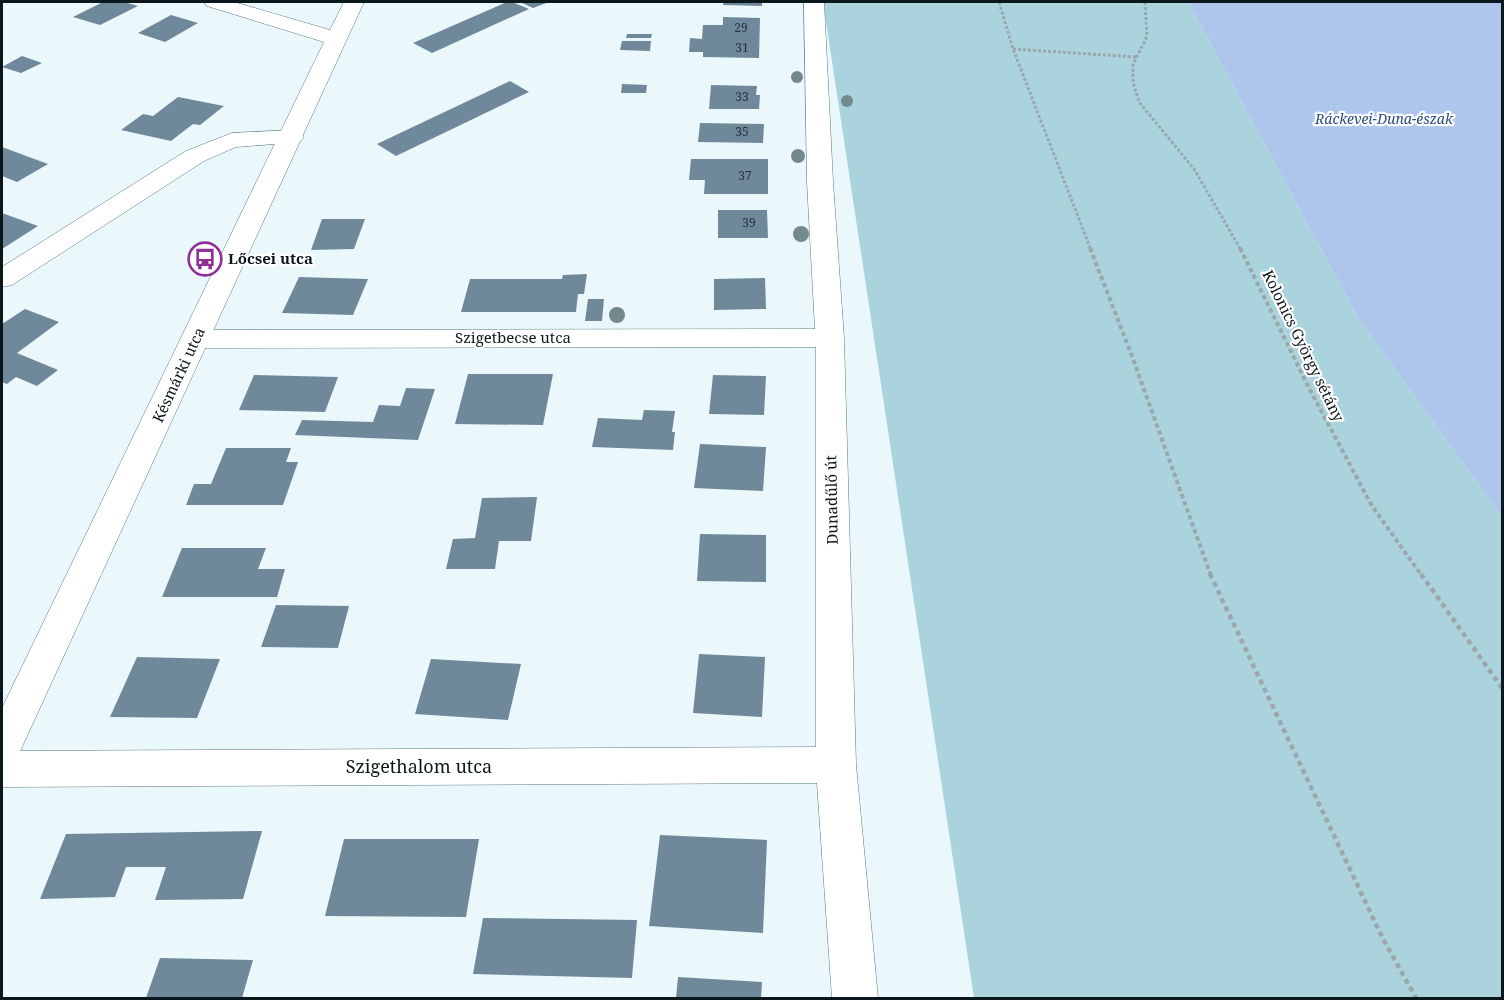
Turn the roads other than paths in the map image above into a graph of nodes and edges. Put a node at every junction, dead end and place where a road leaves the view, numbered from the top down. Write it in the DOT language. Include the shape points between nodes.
graph roads {
  1 [pos="214,2"];
  2 [pos="354,2"];
  3 [pos="814,2"];
  4 [pos="336,39"];
  5 [pos="292,137"];
  6 [pos="2,279"];
  7 [pos="830,338"];
  8 [pos="197,339"];
  9 [pos="2,748"];
  10 [pos="836,765"];
  11 [pos="2,769"];
  12 [pos="855,999"];
  1 -- 4 [label="street"];
  2 -- 4 [label="street, Késmárki utca"];
  3 -- 7 [label="street, Dunadűlő út"];
  4 -- 5 [label="street, Késmárki utca"];
  5 -- 6 [label="street" via="232,140 195,156"];
  5 -- 8 [label="street, Késmárki utca"];
  7 -- 8 [label="street, Szigetbecse utca"];
  7 -- 10 [label="street, Dunadűlő út"];
  8 -- 9 [label="street, Késmárki utca"];
  10 -- 11 [label="street, Szigethalom utca"];
  10 -- 12 [label="street, Dunadűlő út"];
}
